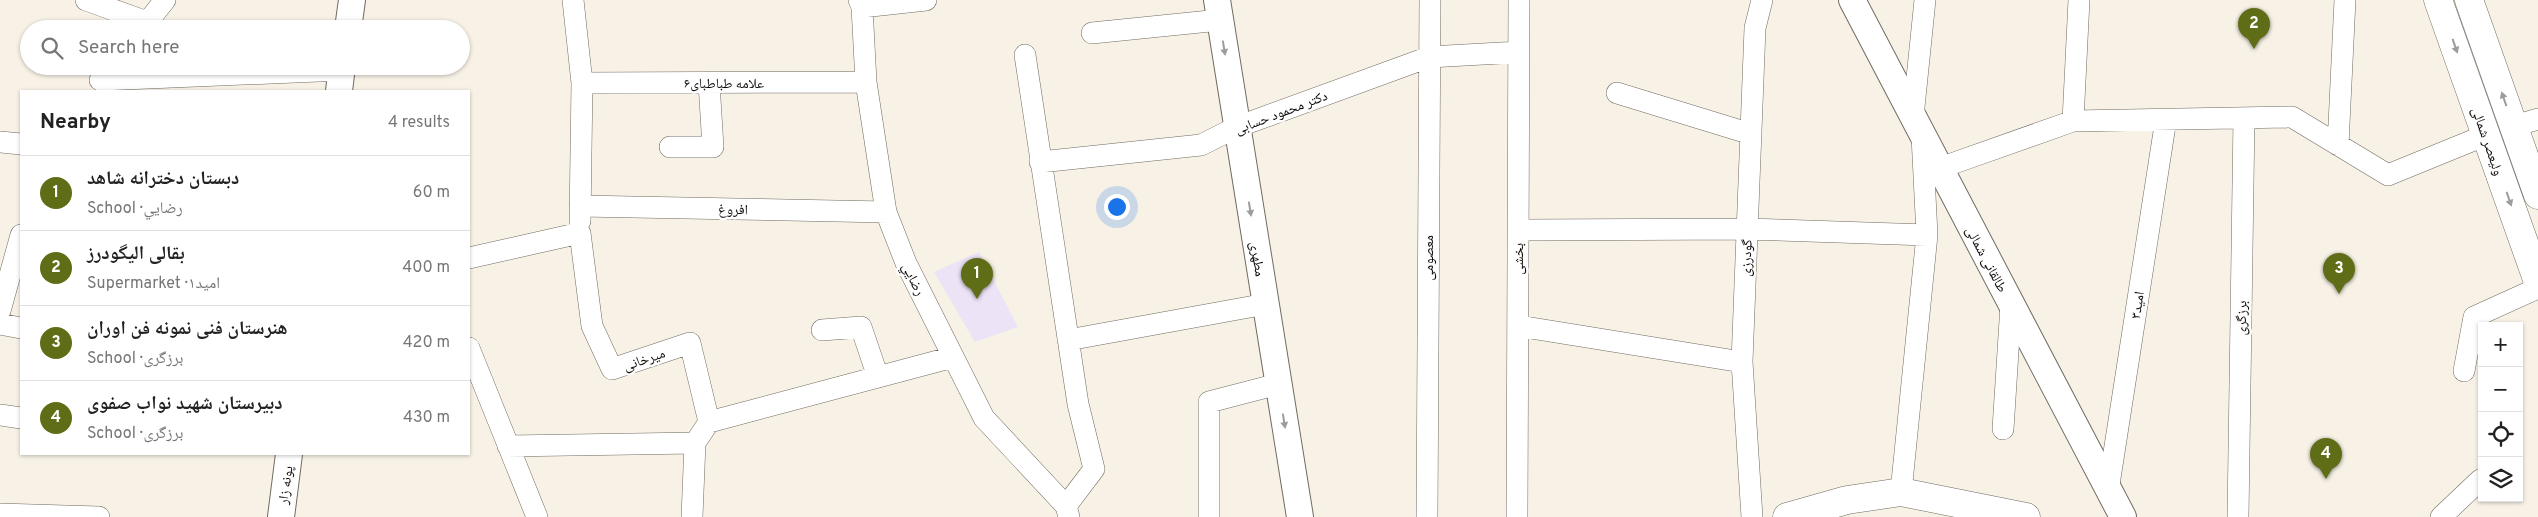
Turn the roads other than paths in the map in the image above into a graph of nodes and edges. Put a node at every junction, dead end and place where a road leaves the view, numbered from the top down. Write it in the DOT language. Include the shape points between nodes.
graph roads {
  1 [pos="86,0"];
  2 [pos="165,0"];
  3 [pos="352,0"];
  4 [pos="573,0"];
  5 [pos="926,0"];
  6 [pos="1430,0"];
  7 [pos="1519,0"];
  8 [pos="1762,0"];
  9 [pos="1852,0"];
  10 [pos="1925,0"];
  11 [pos="2079,0"];
  12 [pos="2344,0"];
  13 [pos="2438,0"];
  14 [pos="2469,0"];
  15 [pos="861,3"];
  16 [pos="1218,10"];
  17 [pos="131,20"];
  18 [pos="149,20"];
  19 [pos="349,20"];
  20 [pos="1092,33"];
  21 [pos="1519,52"];
  22 [pos="1025,54"];
  23 [pos="1430,57"];
  24 [pos="341,76"];
  25 [pos="100,79"];
  26 [pos="866,82"];
  27 [pos="231,83"];
  28 [pos="582,83"];
  29 [pos="709,83"];
  30 [pos="1617,93"];
  31 [pos="2244,118"];
  32 [pos="2166,120"];
  33 [pos="2073,121"];
  34 [pos="2526,122"];
  35 [pos="1917,125"];
  36 [pos="1237,127"];
  37 [pos="1751,134"];
  38 [pos="2486,135"];
  39 [pos="0,142"];
  40 [pos="20,144"];
  41 [pos="2338,145"];
  42 [pos="670,147"];
  43 [pos="1040,162"];
  44 [pos="1940,168"];
  45 [pos="2538,195"];
  46 [pos="580,206"];
  47 [pos="886,212"];
  48 [pos="1747,229"];
  49 [pos="1518,230"];
  50 [pos="580,233"];
  51 [pos="1927,235"];
  52 [pos="20,241"];
  53 [pos="470,258"];
  54 [pos="2538,282"];
  55 [pos="2538,288"];
  56 [pos="1266,304"];
  57 [pos="2011,305"];
  58 [pos="0,311"];
  59 [pos="0,324"];
  60 [pos="1518,326"];
  61 [pos="20,328"];
  62 [pos="822,330"];
  63 [pos="1068,340"];
  64 [pos="470,351"];
  65 [pos="953,358"];
  66 [pos="1742,362"];
  67 [pos="2464,372"];
  68 [pos="878,377"];
  69 [pos="1278,384"];
  70 [pos="0,415"];
  71 [pos="20,418"];
  72 [pos="708,422"];
  73 [pos="2003,429"];
  74 [pos="695,443"];
  75 [pos="508,446"];
  76 [pos="290,455"];
  77 [pos="2478,482"];
  78 [pos="2108,491"];
  79 [pos="1901,492"];
  80 [pos="1848,508"];
  81 [pos="1068,512"];
  82 [pos="0,514"];
  83 [pos="2015,516"];
  84 [pos="99,517"];
  85 [pos="281,517"];
  86 [pos="536,517"];
  87 [pos="692,517"];
  88 [pos="1209,517"];
  89 [pos="1300,517"];
  90 [pos="1427,517"];
  91 [pos="1517,517"];
  92 [pos="1752,517"];
  93 [pos="1787,517"];
  94 [pos="2123,517"];
  95 [pos="2238,517"];
  96 [pos="2441,517"];
  1 -- 17 [label="street"];
  2 -- 18 [label="street"];
  3 -- 19 [label="street"];
  4 -- 28 [label="street"];
  5 -- 15 [label="street"];
  6 -- 23 [label="street, معصومی"];
  7 -- 21 [label="street, بخشی"];
  8 -- 37 [label="street, گودرزی" via="1755,28"];
  9 -- 35 [label="street, طالقانی شمالی"];
  10 -- 35 [label="street"];
  11 -- 33 [label="street"];
  12 -- 41 [label="street"];
  13 -- 38 [label="main road, ولیعصر شمالی, one-way"];
  34 -- 14 [label="main road, ولیعصر شمالی, one-way"];
  15 -- 26 [label="street, رضایي"];
  16 -- 20 [label="street"];
  16 -- 36 [label="street, مطهری, one-way"];
  21 -- 23 [label="street, دکتر محمود حسابی"];
  21 -- 49 [label="street, بخشی"];
  22 -- 43 [label="street"];
  23 -- 36 [label="street, دکتر محمود حسابی"];
  23 -- 90 [label="street, معصومی"];
  24 -- 27 [label="street"];
  25 -- 27 [label="street"];
  26 -- 29 [label="street, علامه طباطبای۶"];
  26 -- 47 [label="street, رضایي"];
  28 -- 29 [label="street, علامه طباطبای۶"];
  28 -- 46 [label="street"];
  29 -- 42 [label="street" via="713,147"];
  30 -- 37 [label="street"];
  31 -- 32 [label="street"];
  31 -- 41 [label="street" via="2292,117"];
  31 -- 95 [label="street, برزگری"];
  32 -- 33 [label="street"];
  32 -- 78 [label="street, امید۳"];
  33 -- 44 [label="street"];
  34 -- 45 [label="main road, ولیعصر شمالی"];
  35 -- 44 [label="street, طالقانی شمالی"];
  35 -- 51 [label="street"];
  36 -- 43 [label="street, دکتر محمود حسابی" via="1200,145"];
  36 -- 56 [label="street, مطهری, one-way"];
  37 -- 48 [label="street, گودرزی"];
  38 -- 41 [label="street" via="2388,175"];
  38 -- 54 [label="main road, ولیعصر شمالی, one-way"];
  39 -- 40 [label="street"];
  43 -- 63 [label="street"];
  44 -- 57 [label="street, طالقانی شمالی"];
  46 -- 47 [label="street, افروغ"];
  46 -- 50 [label="street"];
  47 -- 65 [label="street, رضایي" via="906,263"];
  48 -- 49 [label="street"];
  48 -- 51 [label="street"];
  48 -- 66 [label="street, گودرزی"];
  49 -- 60 [label="street, بخشی"];
  50 -- 53 [label="street"];
  50 -- 72 [label="street, میرخانی" via="592,326 612,369 690,343"];
  51 -- 79 [label="street"];
  52 -- 58 [label="street"];
  55 -- 67 [label="street" via="2474,317"];
  56 -- 63 [label="street"];
  56 -- 69 [label="street, مطهری"];
  57 -- 73 [label="street"];
  57 -- 78 [label="street, طالقانی شمالی"];
  59 -- 61 [label="street"];
  60 -- 66 [label="street"];
  60 -- 91 [label="street, بخشی"];
  62 -- 68 [label="street" via="861,328"];
  63 -- 81 [label="street" via="1078,404 1094,469"];
  64 -- 75 [label="street"];
  65 -- 68 [label="street"];
  65 -- 81 [label="street, رضایي" via="984,418"];
  66 -- 92 [label="street, گودرزی"];
  68 -- 72 [label="street"];
  69 -- 88 [label="street" via="1209,402"];
  69 -- 89 [label="street, مطهری, one-way"];
  70 -- 71 [label="street"];
  72 -- 74 [label="street"];
  74 -- 75 [label="street"];
  74 -- 87 [label="street"];
  75 -- 86 [label="street"];
  76 -- 85 [label="street, پونه زار"];
  77 -- 96 [label="street"];
  78 -- 94 [label="street, طالقانی شمالی"];
  79 -- 80 [label="main road"];
  79 -- 83 [label="main road"];
  80 -- 93 [label="main road"];
  82 -- 84 [label="street"];
}
